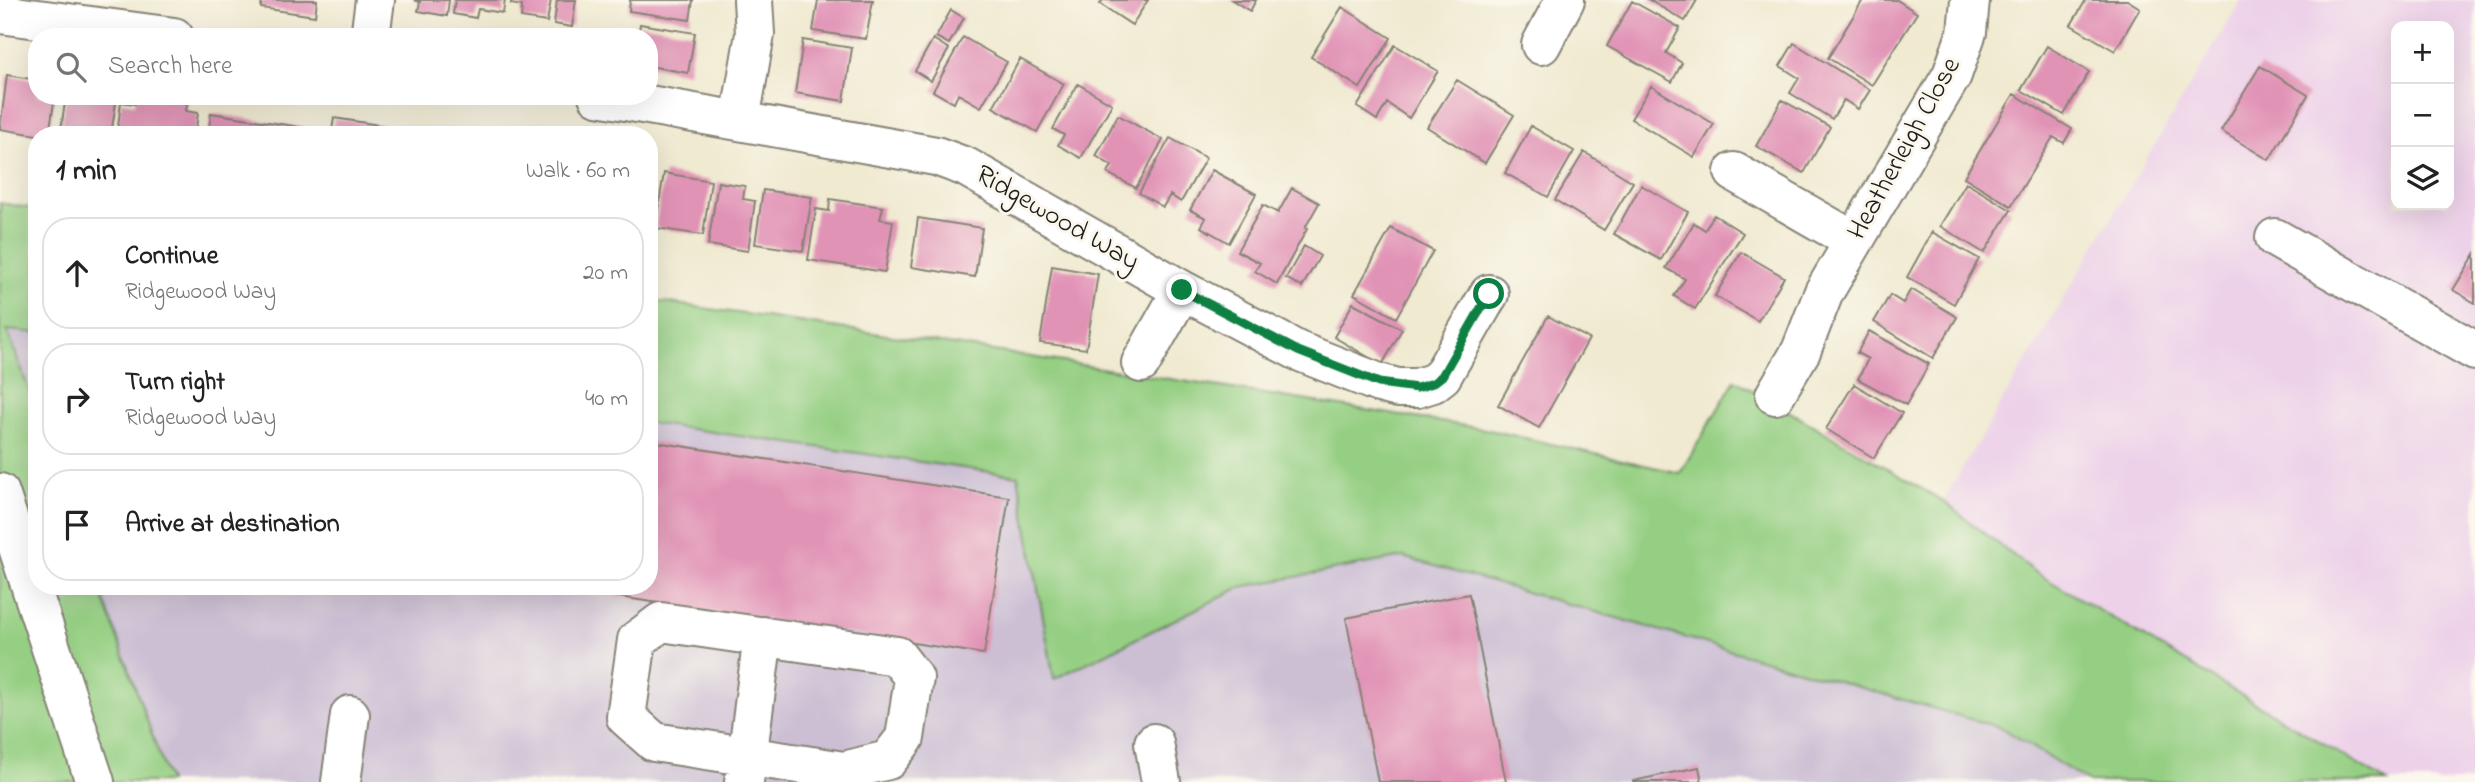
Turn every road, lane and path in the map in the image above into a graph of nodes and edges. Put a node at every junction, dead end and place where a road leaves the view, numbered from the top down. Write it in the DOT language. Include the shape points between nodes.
graph roads {
  1 [pos="375,0"];
  2 [pos="753,0"];
  3 [pos="1565,0"];
  4 [pos="1970,0"];
  5 [pos="0,14"];
  6 [pos="106,28"];
  7 [pos="371,28"];
  8 [pos="1541,46"];
  9 [pos="651,105"];
  10 [pos="740,120"];
  11 [pos="1734,172"];
  12 [pos="2275,238"];
  13 [pos="1854,241"];
  14 [pos="1182,290"];
  15 [pos="1489,294"];
  16 [pos="2475,351"];
  17 [pos="1141,363"];
  18 [pos="1775,395"];
  19 [pos="0,493"];
  20 [pos="28,579"];
  21 [pos="33,595"];
  22 [pos="764,636"];
  23 [pos="350,715"];
  24 [pos="1154,743"];
  25 [pos="746,768"];
  26 [pos="94,782"];
  27 [pos="341,782"];
  28 [pos="1161,782"];
  1 -- 7 [label="street"];
  2 -- 10 [label="street" via="755,34"];
  3 -- 8 [label="street"];
  4 -- 13 [label="street, Heatherleigh Close" via="1967,32 1952,75"];
  5 -- 6 [label="street"];
  9 -- 10 [label="street, Ridgewood Way"];
  10 -- 14 [label="street, Ridgewood Way" via="936,156 966,167"];
  11 -- 13 [label="street"];
  12 -- 16 [label="street"];
  13 -- 18 [label="street, Heatherleigh Close"];
  14 -- 15 [label="street, Ridgewood Way" via="1298,351 1379,383 1417,388 1442,376"];
  14 -- 17 [label="street"];
  19 -- 20 [label="street"];
  21 -- 26 [label="street"];
  22 -- 25 [label="street"];
  22 -- 25 [label="street" via="661,622 637,640 626,717 654,742"];
  22 -- 25 [label="street" via="898,656 914,678 905,738 888,760 844,771"];
  23 -- 27 [label="street"];
  24 -- 28 [label="street"];
}
